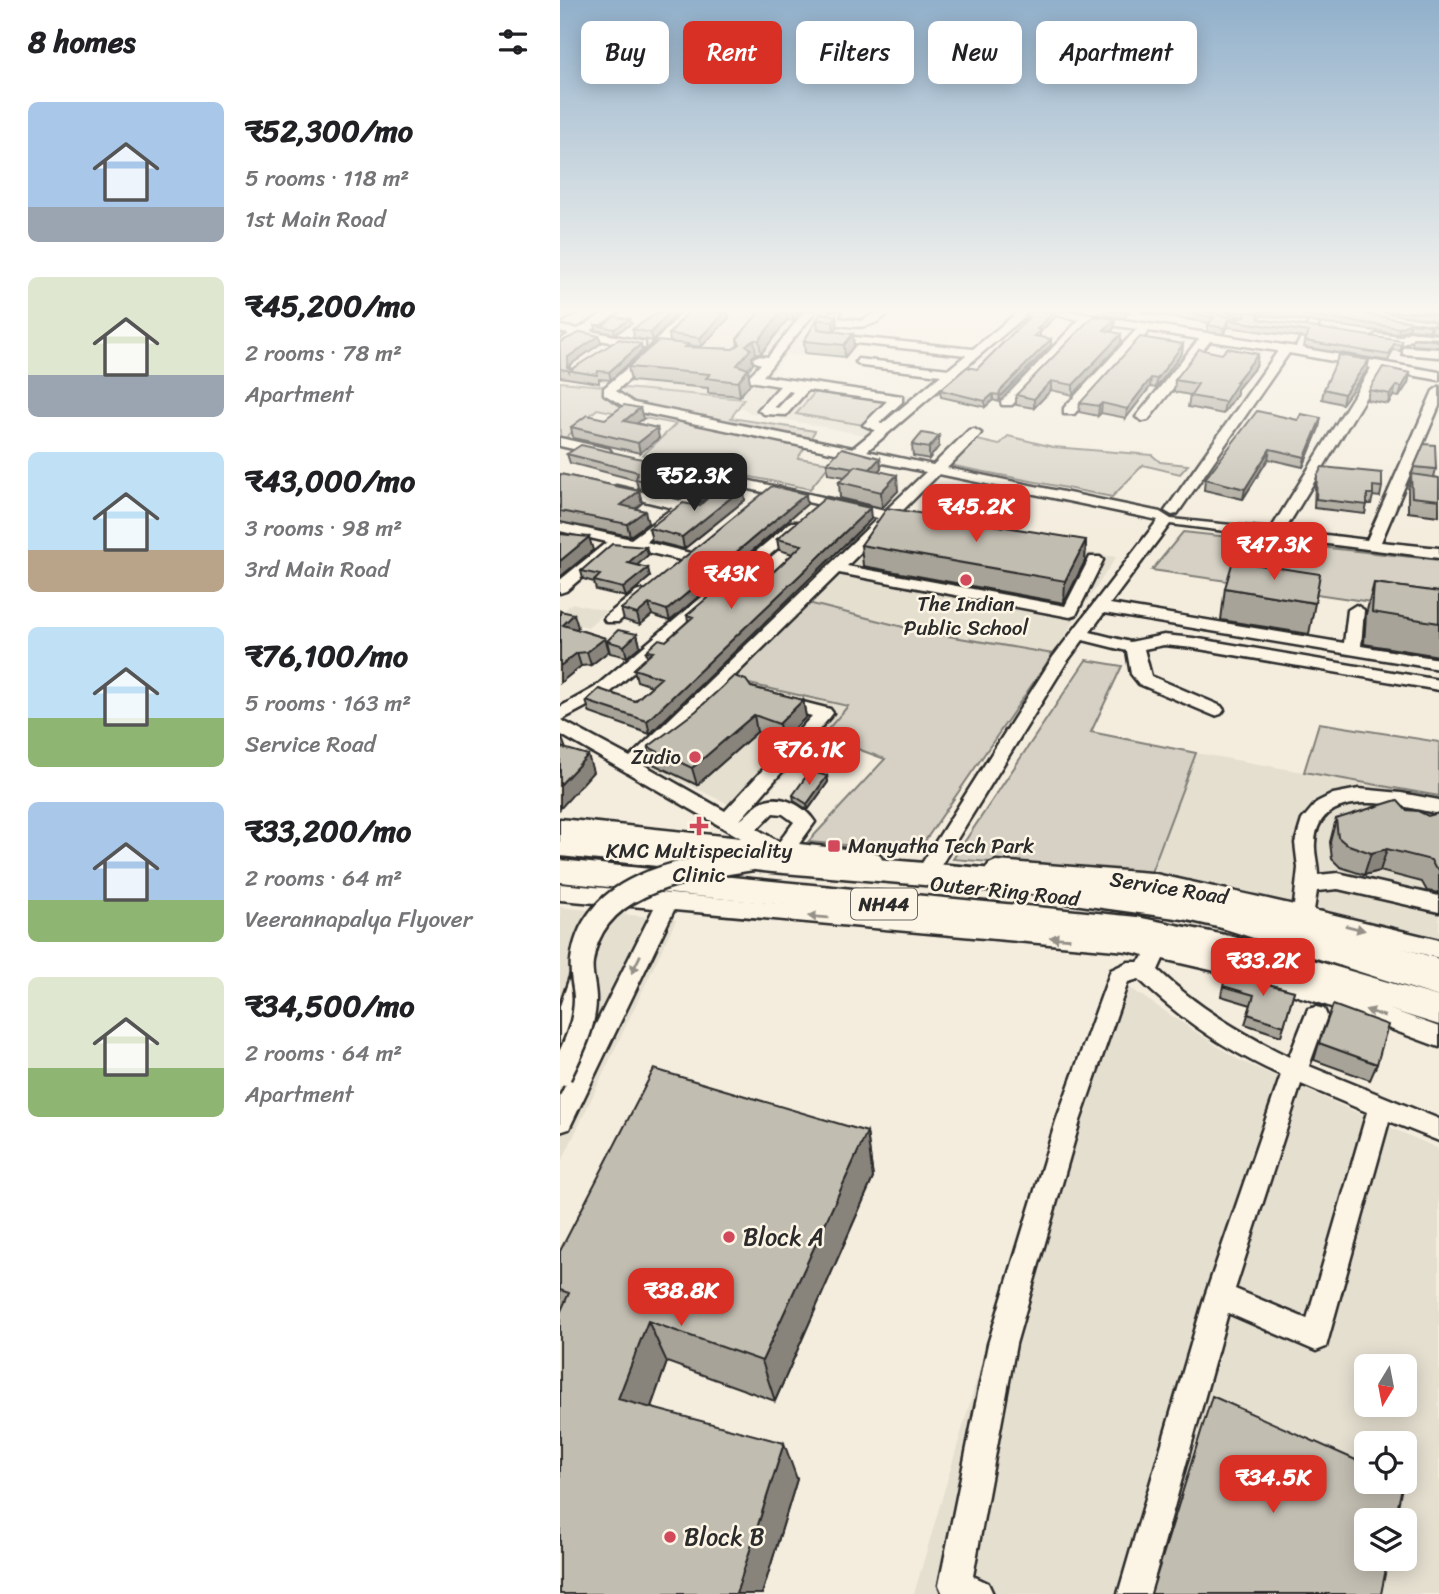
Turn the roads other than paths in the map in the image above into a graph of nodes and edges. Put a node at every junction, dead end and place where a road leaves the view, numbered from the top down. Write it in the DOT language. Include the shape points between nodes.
graph roads {
  1 [pos="614,386"];
  2 [pos="800,386"];
  3 [pos="936,386"];
  4 [pos="1022,386"];
  5 [pos="1092,386"];
  6 [pos="1167,386"];
  7 [pos="1267,386"];
  8 [pos="1366,386"];
  9 [pos="1439,391"];
  10 [pos="1007,402"];
  11 [pos="1069,411"];
  12 [pos="1143,417"];
  13 [pos="885,429"];
  14 [pos="974,433"];
  15 [pos="560,442"];
  16 [pos="856,453"];
  17 [pos="613,454"];
  18 [pos="653,464"];
  19 [pos="934,470"];
  20 [pos="720,479"];
  21 [pos="597,485"];
  22 [pos="823,502"];
  23 [pos="683,506"];
  24 [pos="888,516"];
  25 [pos="1171,518"];
  26 [pos="560,527"];
  27 [pos="1277,531"];
  28 [pos="560,540"];
  29 [pos="1373,542"];
  30 [pos="634,544"];
  31 [pos="610,546"];
  32 [pos="1439,547"];
  33 [pos="1439,553"];
  34 [pos="1095,560"];
  35 [pos="835,568"];
  36 [pos="669,572"];
  37 [pos="560,588"];
  38 [pos="650,588"];
  39 [pos="1099,607"];
  40 [pos="1356,610"];
  41 [pos="612,619"];
  42 [pos="1079,634"];
  43 [pos="1135,647"];
  44 [pos="1352,649"];
  45 [pos="1439,664"];
  46 [pos="1439,685"];
  47 [pos="761,697"];
  48 [pos="1215,710"];
  49 [pos="560,715"];
  50 [pos="560,726"];
  51 [pos="632,766"];
  52 [pos="1439,807"];
  53 [pos="735,825"];
  54 [pos="560,826"];
  55 [pos="560,838"];
  56 [pos="560,849"];
  57 [pos="772,853"];
  58 [pos="931,865"];
  59 [pos="560,871"];
  60 [pos="1307,884"];
  61 [pos="560,892"];
  62 [pos="597,897"];
  63 [pos="667,903"];
  64 [pos="1439,904"];
  65 [pos="1303,915"];
  66 [pos="1169,943"];
  67 [pos="1439,949"];
  68 [pos="1144,970"];
  69 [pos="1439,972"];
  70 [pos="1439,988"];
  71 [pos="1439,1011"];
  72 [pos="1316,1016"];
  73 [pos="1439,1037"];
  74 [pos="560,1044"];
  75 [pos="1294,1070"];
  76 [pos="560,1075"];
  77 [pos="1381,1106"];
  78 [pos="560,1121"];
  79 [pos="1439,1130"];
  80 [pos="1219,1296"];
  81 [pos="977,1594"];
  82 [pos="1134,1594"];
  1 -- 16 [label="street" via="608,391 620,402"];
  2 -- 13 [label="street" via="897,399 870,425"];
  3 -- 13 [label="street"];
  4 -- 10 [label="street"];
  5 -- 11 [label="street"];
  6 -- 12 [label="street"];
  7 -- 25 [label="street"];
  8 -- 27 [label="street"];
  9 -- 29 [label="street" via="1407,482"];
  13 -- 16 [label="street"];
  14 -- 19 [label="street"];
  15 -- 17 [label="street"];
  16 -- 19 [label="street"];
  18 -- 20 [label="street"];
  19 -- 24 [label="street"];
  19 -- 25 [label="street"];
  20 -- 22 [label="street" via="765,494"];
  20 -- 23 [label="street"];
  21 -- 23 [label="street"];
  22 -- 24 [label="street"];
  22 -- 49 [label="street" via="600,692"];
  23 -- 30 [label="street"];
  24 -- 35 [label="street"];
  25 -- 27 [label="street"];
  25 -- 39 [label="street"];
  26 -- 30 [label="street"];
  27 -- 29 [label="street"];
  28 -- 31 [label="street"];
  29 -- 32 [label="street"];
  29 -- 33 [label="street"];
  30 -- 31 [label="street"];
  30 -- 36 [label="street" via="694,553"];
  31 -- 37 [label="street"];
  34 -- 35 [label="street" via="1070,612"];
  35 -- 51 [label="street"];
  38 -- 41 [label="street"];
  39 -- 42 [label="street"];
  39 -- 44 [label="street"];
  40 -- 44 [label="street"];
  42 -- 43 [label="street"];
  42 -- 58 [label="street"];
  43 -- 46 [label="street" via="1164,640 1193,643"];
  43 -- 48 [label="street" via="1145,680"];
  44 -- 45 [label="street"];
  47 -- 53 [label="street" via="824,713"];
  50 -- 51 [label="street"];
  51 -- 53 [label="street"];
  52 -- 60 [label="street" via="1372,795 1321,807 1310,817 1304,843"];
  53 -- 57 [label="street"];
  53 -- 57 [label="street" via="768,807 800,814 805,822"];
  54 -- 57 [label="street, Service Road"];
  55 -- 57 [label="highway, NH44, bridge"];
  56 -- 70 [label="street, Outer Ring Road / NH44" via="1183,911"];
  57 -- 58 [label="street, Service Road"];
  57 -- 69 [label="highway, NH44" via="1136,892 1245,913"];
  57 -- 76 [label="street, bridge" via="660,877 636,888 603,914 583,950 583,1017"];
  58 -- 65 [label="street, Service Road" via="1151,881"];
  59 -- 66 [label="highway, Outer Ring Road / NH44" via="1137,929"];
  60 -- 64 [label="street" via="1338,881"];
  60 -- 65 [label="street"];
  61 -- 62 [label="street"];
  62 -- 63 [label="street"];
  62 -- 74 [label="street" via="578,987"];
  66 -- 63 [label="street, one-way"];
  63 -- 78 [label="street, one-way"];
  65 -- 67 [label="street, Service Road, one-way"];
  66 -- 68 [label="street"];
  66 -- 71 [label="highway, Outer Ring Road / NH44" via="1207,943"];
  73 -- 66 [label="street, one-way"];
  68 -- 75 [label="street" via="1190,1013"];
  68 -- 81 [label="street" via="1119,976 1068,1121 1002,1345 955,1585"];
  72 -- 75 [label="street"];
  75 -- 77 [label="street"];
  75 -- 80 [label="street"];
  77 -- 79 [label="street"];
  77 -- 80 [label="street" via="1316,1337"];
  80 -- 82 [label="street"];
}
